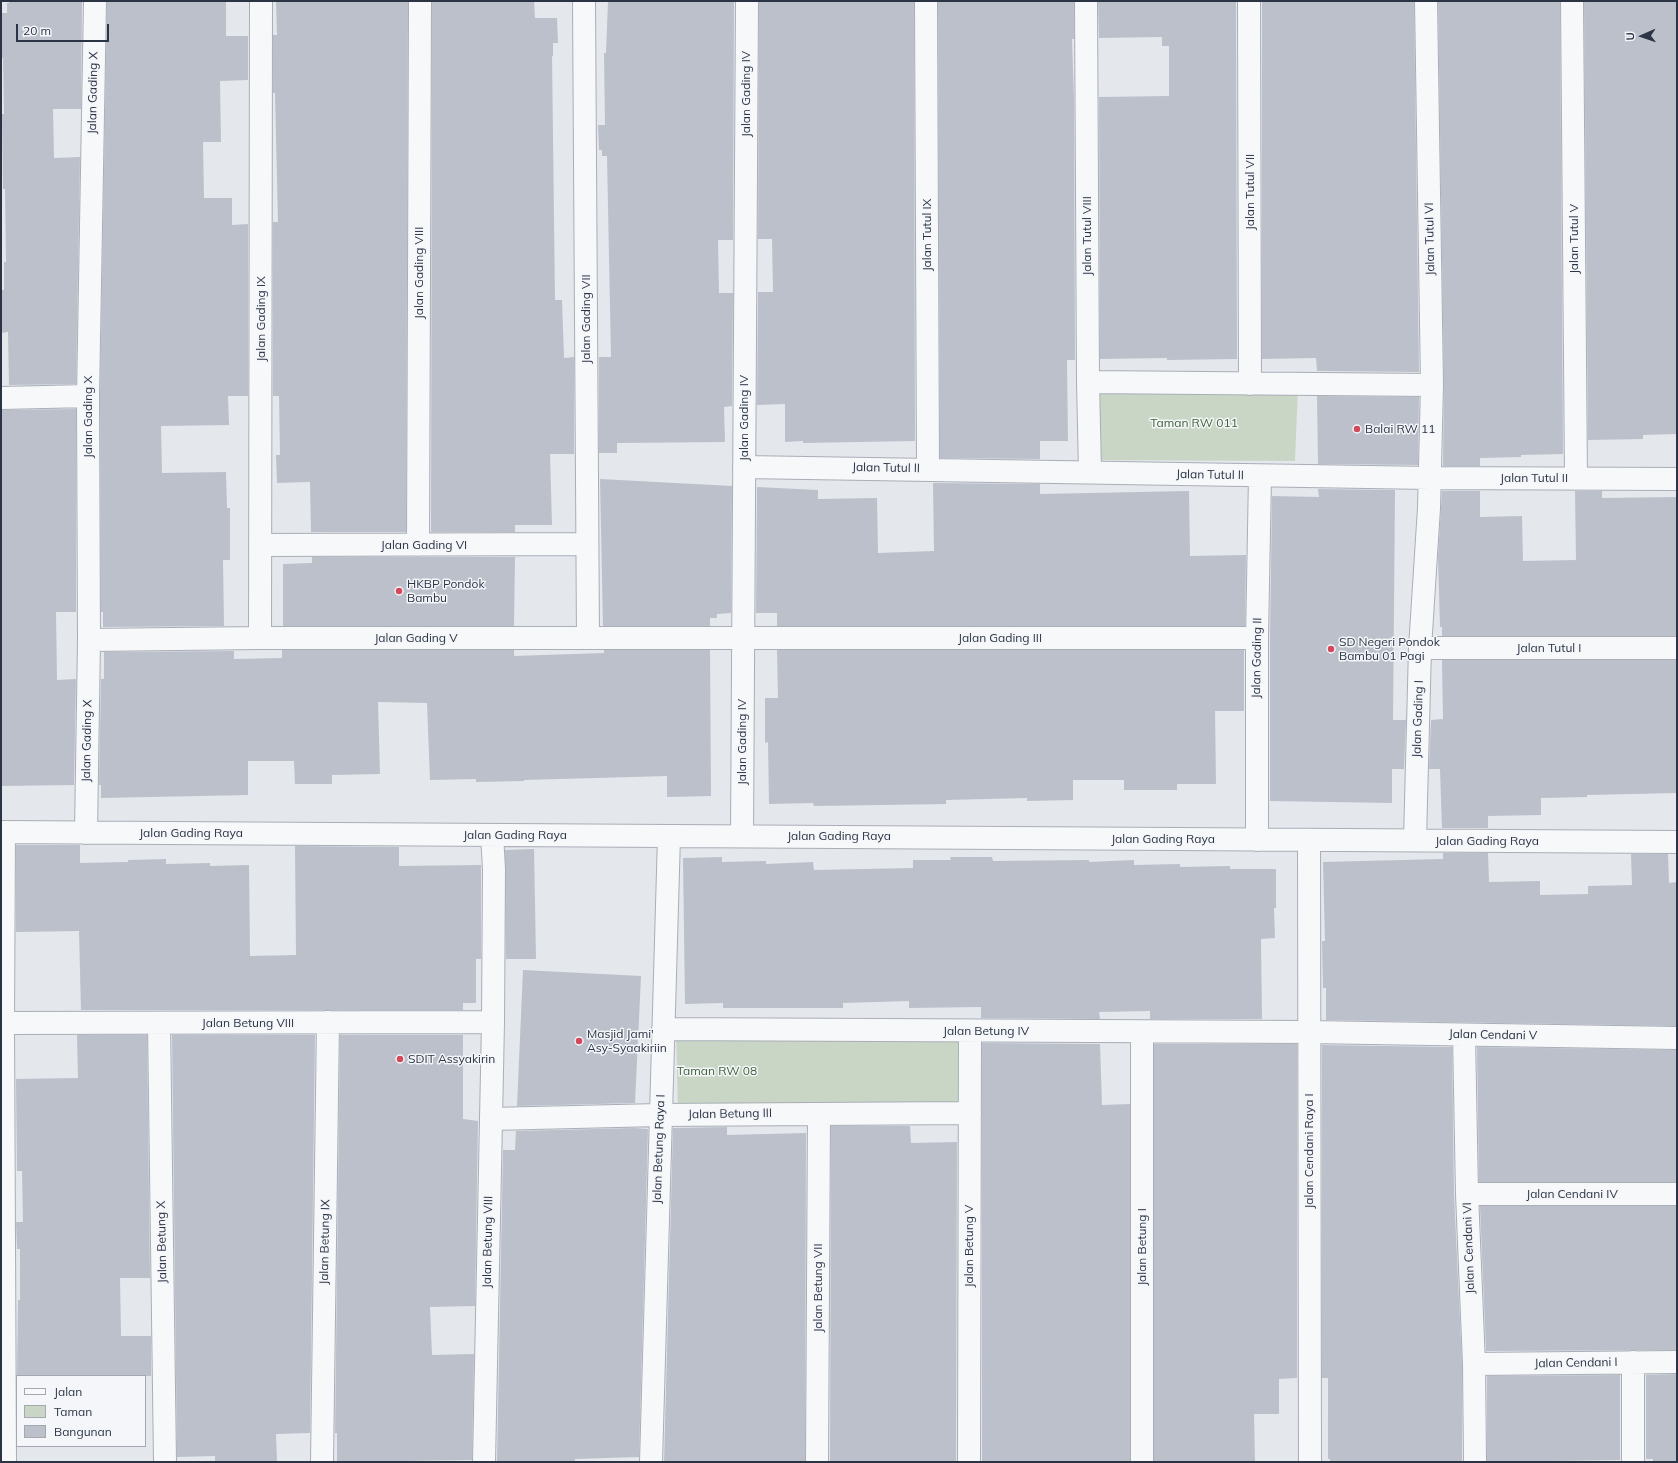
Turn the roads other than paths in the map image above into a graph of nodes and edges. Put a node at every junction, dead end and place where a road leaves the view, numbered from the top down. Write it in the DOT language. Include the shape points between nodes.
graph roads {
  1 [pos="95,1"];
  2 [pos="261,1"];
  3 [pos="420,1"];
  4 [pos="584,1"];
  5 [pos="747,1"];
  6 [pos="926,1"];
  7 [pos="1086,1"];
  8 [pos="1249,1"];
  9 [pos="1426,1"];
  10 [pos="1572,1"];
  11 [pos="1088,382"];
  12 [pos="1250,384"];
  13 [pos="1432,385"];
  14 [pos="88,396"];
  15 [pos="1,398"];
  16 [pos="744,467"];
  17 [pos="928,469"];
  18 [pos="1090,472"];
  19 [pos="1260,476"];
  20 [pos="1430,478"];
  21 [pos="1576,478"];
  22 [pos="1677,479"];
  23 [pos="587,544"];
  24 [pos="418,545"];
  25 [pos="260,546"];
  26 [pos="260,638"];
  27 [pos="588,638"];
  28 [pos="742,638"];
  29 [pos="1257,638"];
  30 [pos="89,640"];
  31 [pos="1420,648"];
  32 [pos="1677,648"];
  33 [pos="3,832"];
  34 [pos="86,833"];
  35 [pos="492,835"];
  36 [pos="669,836"];
  37 [pos="742,836"];
  38 [pos="1257,840"];
  39 [pos="1309,840"];
  40 [pos="1415,840"];
  41 [pos="1677,842"];
  42 [pos="328,1022"];
  43 [pos="493,1022"];
  44 [pos="3,1023"];
  45 [pos="159,1023"];
  46 [pos="663,1029"];
  47 [pos="970,1031"];
  48 [pos="1142,1032"];
  49 [pos="1309,1032"];
  50 [pos="1464,1035"];
  51 [pos="1677,1038"];
  52 [pos="970,1113"];
  53 [pos="819,1114"];
  54 [pos="660,1115"];
  55 [pos="491,1119"];
  56 [pos="1467,1194"];
  57 [pos="1677,1194"];
  58 [pos="1633,1362"];
  59 [pos="1677,1362"];
  60 [pos="1474,1364"];
  61 [pos="5,1462"];
  62 [pos="165,1462"];
  63 [pos="322,1462"];
  64 [pos="484,1462"];
  65 [pos="650,1462"];
  66 [pos="817,1462"];
  67 [pos="969,1462"];
  68 [pos="1142,1462"];
  69 [pos="1310,1462"];
  70 [pos="1475,1462"];
  71 [pos="1633,1462"];
  1 -- 14 [label="street, Jalan Gading X"];
  2 -- 25 [label="street, Jalan Gading IX"];
  3 -- 24 [label="street, Jalan Gading VIII"];
  4 -- 23 [label="street, Jalan Gading VII"];
  5 -- 16 [label="street, Jalan Gading IV"];
  6 -- 17 [label="street, Jalan Tutul IX"];
  7 -- 11 [label="street, Jalan Tutul VIII"];
  8 -- 12 [label="street, Jalan Tutul VII"];
  9 -- 13 [label="street, Jalan Tutul VI"];
  10 -- 21 [label="street, Jalan Tutul V"];
  11 -- 12 [label="street"];
  11 -- 18 [label="street, Jalan Tutul VIII"];
  12 -- 13 [label="street"];
  13 -- 20 [label="street, Jalan Tutul VI"];
  14 -- 15 [label="street"];
  14 -- 30 [label="street, Jalan Gading X"];
  16 -- 17 [label="street, Jalan Tutul II"];
  16 -- 28 [label="street, Jalan Gading IV"];
  17 -- 18 [label="street, Jalan Tutul II"];
  18 -- 19 [label="street, Jalan Tutul II"];
  19 -- 20 [label="street, Jalan Tutul II"];
  19 -- 29 [label="street, Jalan Gading II"];
  20 -- 21 [label="street, Jalan Tutul II"];
  20 -- 31 [label="street, Jalan Gading I"];
  21 -- 22 [label="street, Jalan Tutul II"];
  23 -- 24 [label="street, Jalan Gading VI"];
  23 -- 27 [label="street, Jalan Gading VII"];
  24 -- 25 [label="street, Jalan Gading VI"];
  25 -- 26 [label="street, Jalan Gading IX"];
  26 -- 27 [label="street, Jalan Gading V"];
  26 -- 30 [label="street, Jalan Gading V"];
  27 -- 28 [label="street, Jalan Gading V"];
  28 -- 29 [label="street, Jalan Gading III"];
  28 -- 37 [label="street, Jalan Gading IV"];
  29 -- 38 [label="street, Jalan Gading II"];
  30 -- 34 [label="street, Jalan Gading X"];
  31 -- 32 [label="street, Jalan Tutul I"];
  31 -- 40 [label="street, Jalan Gading I"];
  33 -- 34 [label="street, Jalan Gading Raya"];
  33 -- 44 [label="street"];
  34 -- 35 [label="street, Jalan Gading Raya"];
  35 -- 36 [label="street, Jalan Gading Raya"];
  35 -- 43 [label="street, Jalan Betung VIII"];
  36 -- 37 [label="street, Jalan Gading Raya"];
  36 -- 46 [label="street, Jalan Betung Raya I"];
  37 -- 38 [label="street, Jalan Gading Raya"];
  38 -- 39 [label="street, Jalan Gading Raya"];
  39 -- 40 [label="street, Jalan Gading Raya"];
  39 -- 49 [label="street, Jalan Cendani Raya I"];
  40 -- 41 [label="street, Jalan Gading Raya"];
  42 -- 43 [label="street, Jalan Betung VIII"];
  42 -- 45 [label="street, Jalan Betung VIII"];
  42 -- 63 [label="street, Jalan Betung IX"];
  43 -- 55 [label="street, Jalan Betung VIII"];
  44 -- 45 [label="street, Jalan Betung VIII"];
  44 -- 61 [label="street"];
  45 -- 62 [label="street, Jalan Betung X"];
  46 -- 47 [label="street, Jalan Betung IV"];
  46 -- 54 [label="street, Jalan Betung Raya I"];
  47 -- 48 [label="street, Jalan Betung IV"];
  47 -- 52 [label="street, Jalan Betung V"];
  48 -- 49 [label="street, Jalan Betung IV"];
  48 -- 68 [label="street, Jalan Betung I"];
  49 -- 50 [label="street, Jalan Cendani V"];
  49 -- 69 [label="street, Jalan Cendani Raya I"];
  50 -- 51 [label="street, Jalan Cendani V"];
  50 -- 56 [label="street, Jalan Cendani VI"];
  52 -- 53 [label="street, Jalan Betung III"];
  52 -- 67 [label="street, Jalan Betung V"];
  53 -- 54 [label="street, Jalan Betung III"];
  53 -- 66 [label="street, Jalan Betung VII"];
  54 -- 55 [label="street, Jalan Betung III"];
  54 -- 65 [label="street, Jalan Betung Raya I"];
  55 -- 64 [label="street, Jalan Betung VIII"];
  56 -- 57 [label="street, Jalan Cendani IV"];
  56 -- 60 [label="street, Jalan Cendani VI"];
  58 -- 59 [label="street, Jalan Cendani I"];
  58 -- 60 [label="street, Jalan Cendani I"];
  58 -- 71 [label="street"];
  60 -- 70 [label="street, Jalan Cendani VI"];
}
